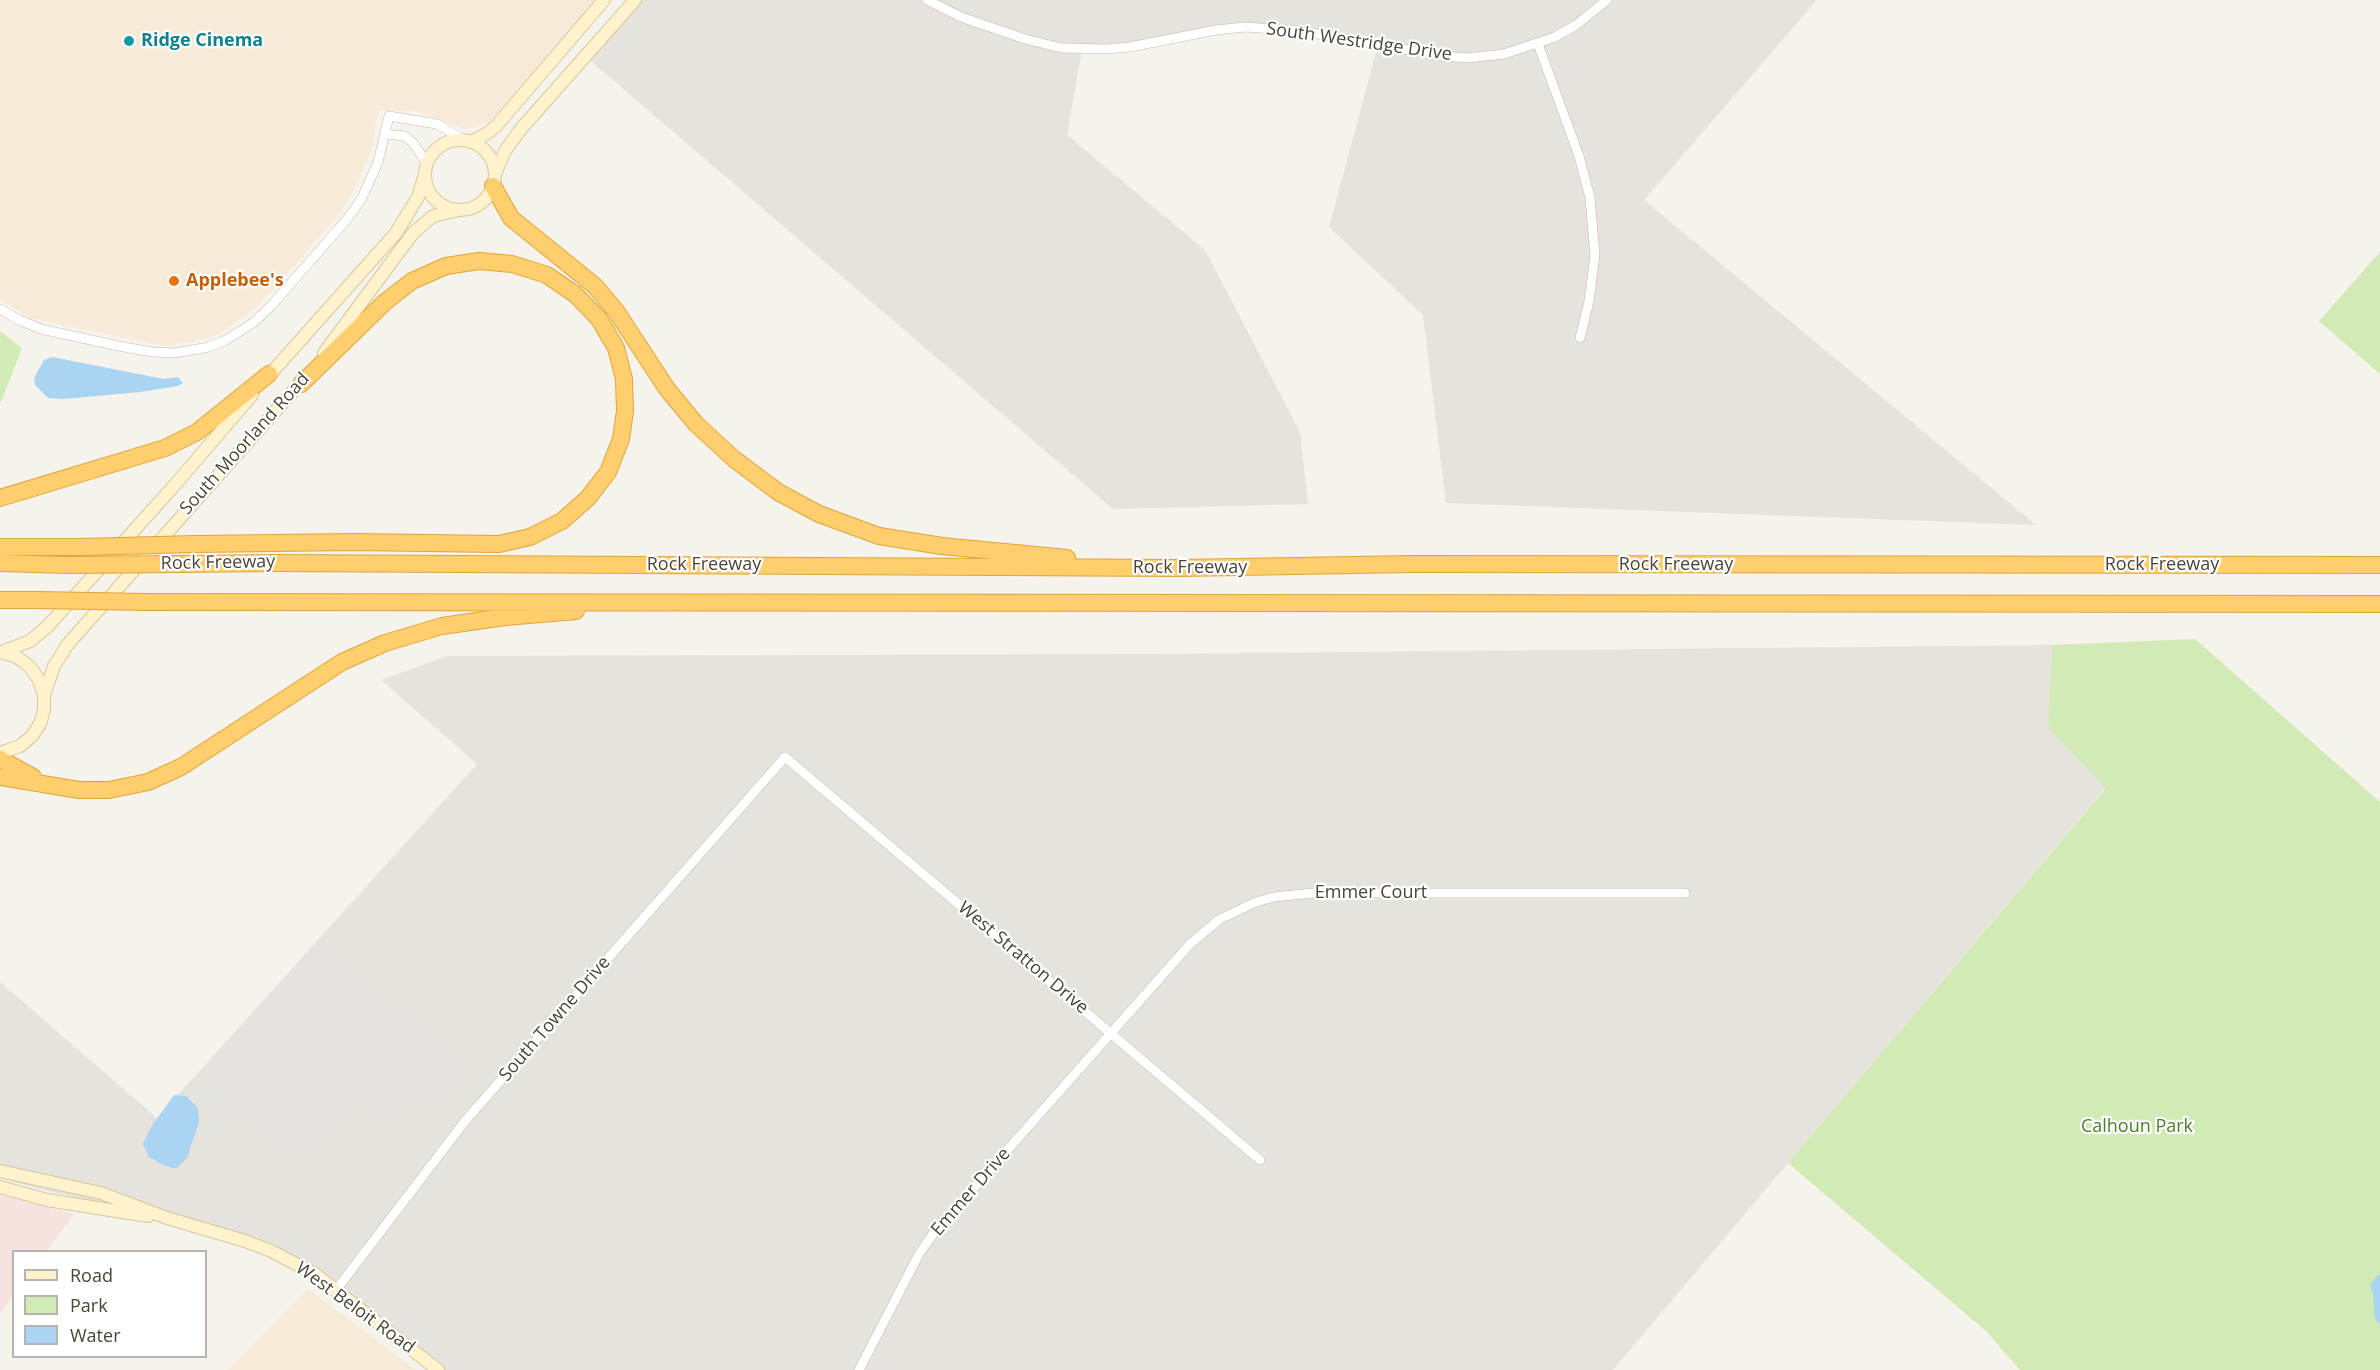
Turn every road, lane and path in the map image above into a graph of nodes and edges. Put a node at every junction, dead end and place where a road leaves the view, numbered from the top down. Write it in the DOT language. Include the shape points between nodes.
graph roads {
  1 [pos="604,0"];
  2 [pos="635,0"];
  3 [pos="927,0"];
  4 [pos="1607,0"];
  5 [pos="1538,44"];
  6 [pos="385,134"];
  7 [pos="469,141"];
  8 [pos="426,169"];
  9 [pos="494,180"];
  10 [pos="459,210"];
  11 [pos="0,309"];
  12 [pos="1580,338"];
  13 [pos="269,374"];
  14 [pos="301,384"];
  15 [pos="0,498"];
  16 [pos="0,547"];
  17 [pos="0,563"];
  18 [pos="2380,565"];
  19 [pos="1178,568"];
  20 [pos="0,600"];
  21 [pos="697,601"];
  22 [pos="2380,604"];
  23 [pos="1,652"];
  24 [pos="44,694"];
  25 [pos="0,753"];
  26 [pos="785,757"];
  27 [pos="0,759"];
  28 [pos="0,777"];
  29 [pos="53,786"];
  30 [pos="1685,893"];
  31 [pos="1111,1033"];
  32 [pos="1260,1160"];
  33 [pos="0,1171"];
  34 [pos="0,1187"];
  35 [pos="167,1218"];
  36 [pos="336,1290"];
  37 [pos="438,1370"];
  38 [pos="859,1370"];
  1 -- 7 [label="main road" via="497,125"];
  2 -- 9 [label="main road" via="520,130 505,151"];
  3 -- 5 [label="street, South Westridge Drive" via="961,17 1025,39 1082,49 1130,46 1245,27 1301,31 1467,58 1504,54"];
  4 -- 5 [label="street, South Westridge Drive" via="1576,25"];
  5 -- 12 [label="street" via="1579,156 1590,198 1595,255"];
  6 -- 7 [label="street" via="388,116 436,124"];
  6 -- 8 [label="street" via="405,136 414,144"];
  6 -- 11 [label="street" via="370,182 348,218 271,306 226,340 190,351 152,352 49,332"];
  7 -- 8 [label="main road" via="456,140 438,148"];
  7 -- 9 [label="main road" via="490,158"];
  8 -- 10 [label="main road" via="427,185 439,202"];
  8 -- 13 [label="main road, South Moorland Road" via="418,197 396,233"];
  9 -- 10 [label="main road" via="480,204"];
  9 -- 19 [label="highway" via="503,208 511,218 595,286 696,424 777,492 819,514 879,536 942,546"];
  10 -- 14 [label="main road, South Moorland Road" via="433,216 413,233"];
  13 -- 15 [label="highway" via="197,432 165,448"];
  13 -- 23 [label="main road, South Moorland Road" via="47,627 30,641"];
  14 -- 16 [label="highway, bridge" via="412,281 446,266 478,261 512,264 547,275 576,295 599,319 616,348 624,379 625,411 621,439 608,472 588,498 562,521 530,537 499,544"];
  14 -- 24 [label="main road, South Moorland Road" via="68,644 54,666"];
  17 -- 19 [label="highway, Rock Freeway, bridge"];
  18 -- 19 [label="highway, Rock Freeway" via="1413,564"];
  20 -- 21 [label="highway, Rock Freeway, bridge"];
  21 -- 22 [label="highway, Rock Freeway"];
  21 -- 29 [label="highway" via="505,616 442,626 385,643 342,662 181,767 148,782 109,790"];
  23 -- 24 [label="main road" via="30,667"];
  24 -- 25 [label="main road, South Moorland Road" via="42,717 32,736 20,746"];
  26 -- 31 [label="street, West Stratton Drive"];
  26 -- 36 [label="street, South Towne Drive" via="465,1121"];
  27 -- 29 [label="highway"];
  28 -- 29 [label="highway"];
  30 -- 31 [label="street, Emmer Court" via="1312,892 1274,897 1239,909 1204,931"];
  31 -- 32 [label="street, West Stratton Drive"];
  31 -- 38 [label="street, Emmer Drive" via="933,1234"];
  33 -- 35 [label="main road, West Beloit Road" via="101,1193"];
  34 -- 35 [label="main road, West Beloit Road" via="46,1200"];
  35 -- 36 [label="main road, West Beloit Road" via="271,1251"];
  36 -- 37 [label="main road, West Beloit Road"];
}
